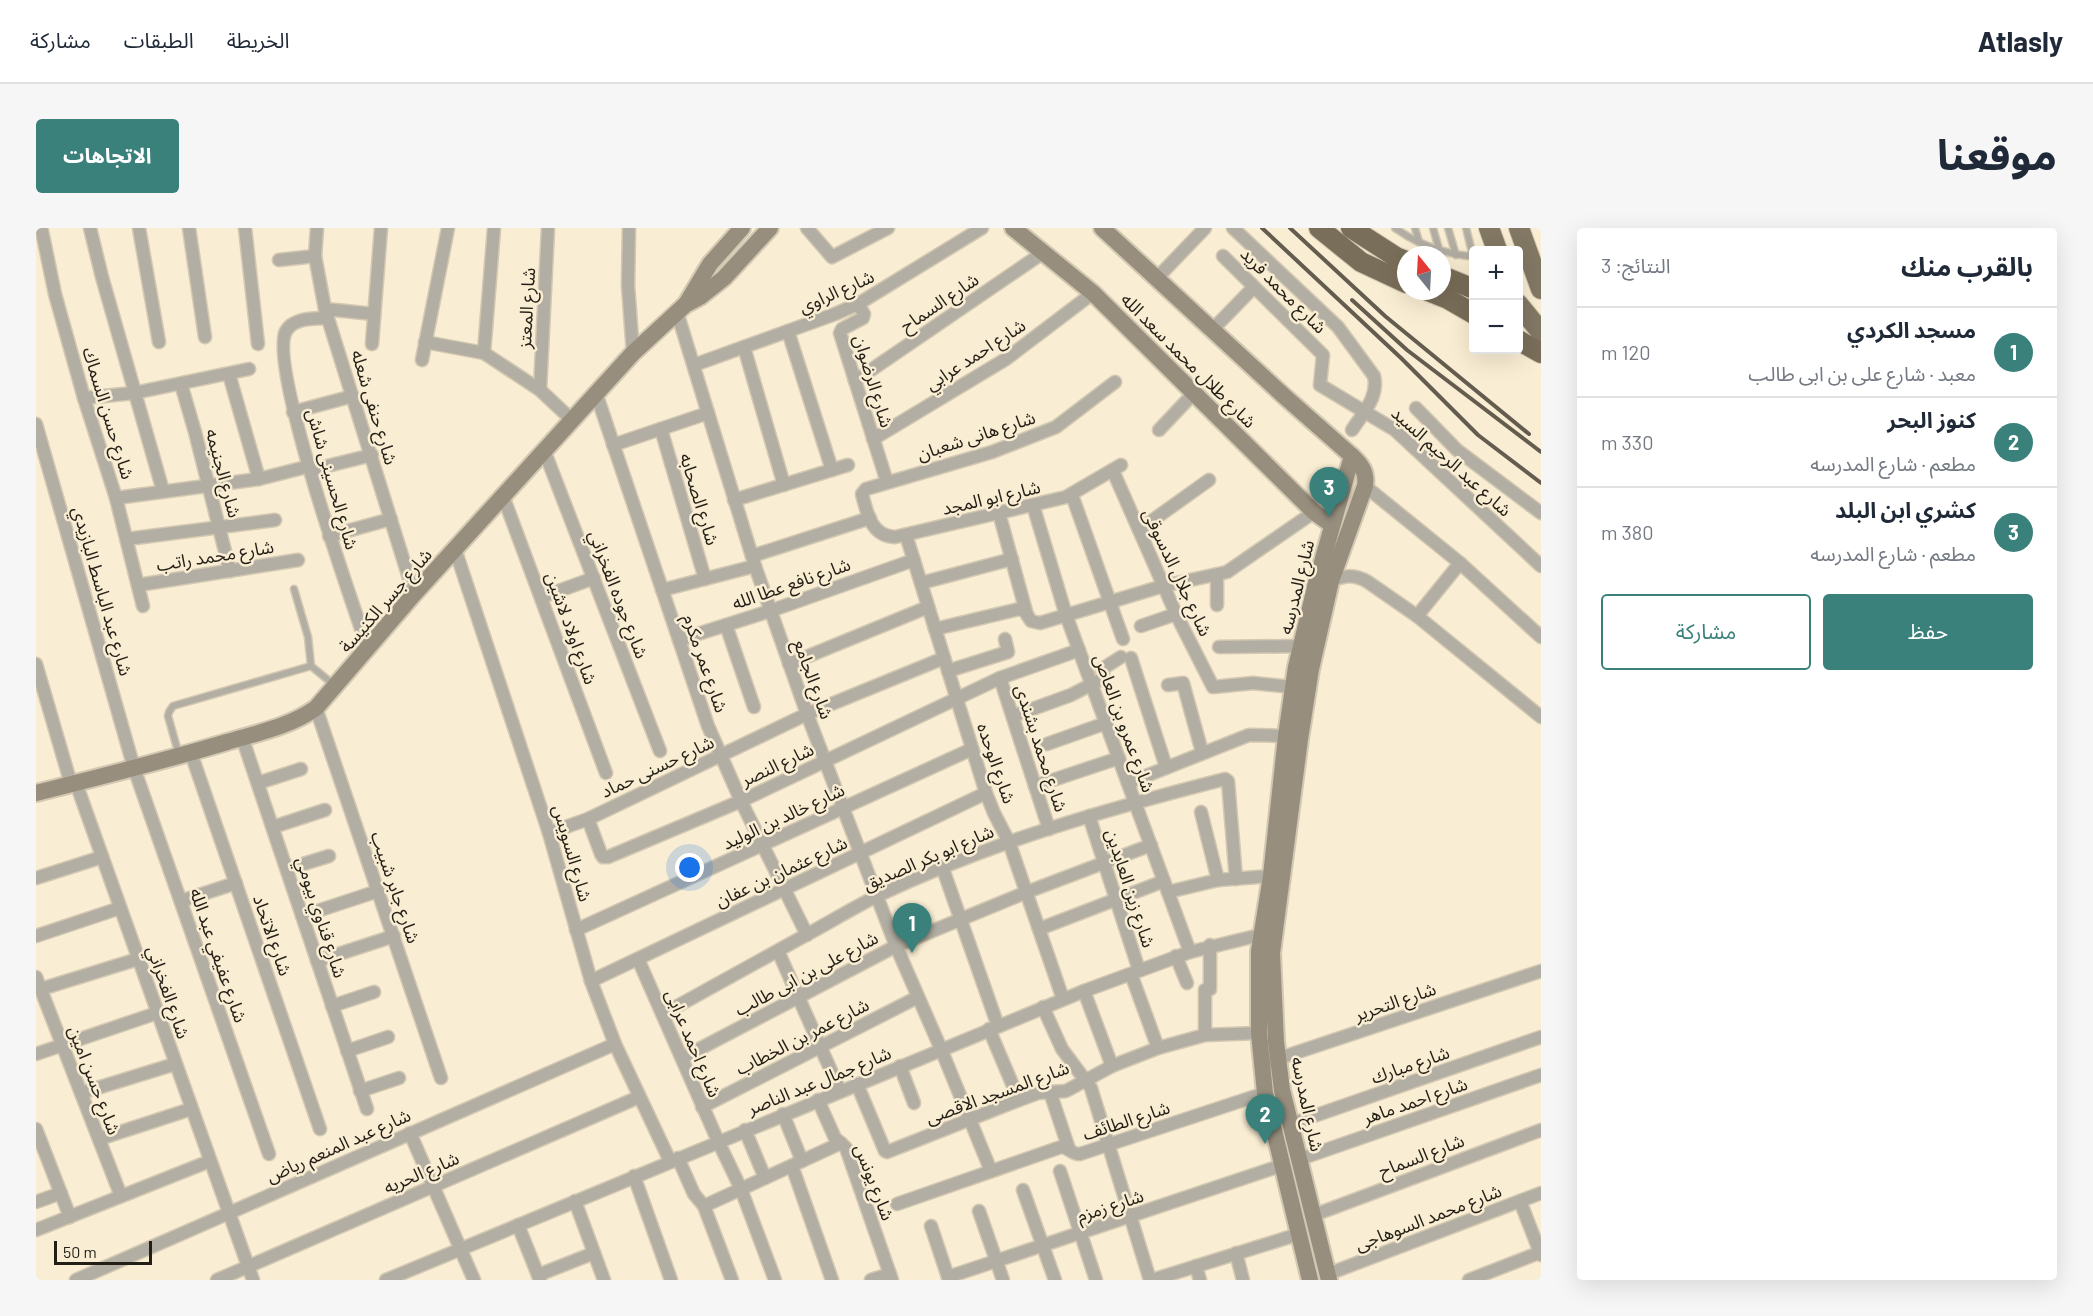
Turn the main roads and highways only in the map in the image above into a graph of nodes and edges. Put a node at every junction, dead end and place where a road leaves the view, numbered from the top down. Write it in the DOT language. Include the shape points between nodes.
graph roads {
  1 [pos="742,228"];
  2 [pos="770,228"];
  3 [pos="1013,228"];
  4 [pos="1102,228"];
  5 [pos="1319,228"];
  6 [pos="1350,228"];
  7 [pos="1489,228"];
  8 [pos="1521,229"];
  9 [pos="1496,246"];
  10 [pos="1397,258"];
  11 [pos="1537,264"];
  12 [pos="1397,279"];
  13 [pos="1451,280"];
  14 [pos="1469,287"];
  15 [pos="1541,289"];
  16 [pos="1450,300"];
  17 [pos="681,309"];
  18 [pos="1523,310"];
  19 [pos="1469,312"];
  20 [pos="1541,332"];
  21 [pos="1523,343"];
  22 [pos="1541,353"];
  23 [pos="1352,456"];
  24 [pos="1332,525"];
  25 [pos="36,794"];
  26 [pos="1267,934"];
  27 [pos="1329,1277"];
  28 [pos="1310,1280"];
  1 -- 17 [label="main road, شارع جسر الكنيسة" via="710,264"];
  2 -- 17 [label="main road, شارع جسر الكنيسة" via="724,278"];
  3 -- 24 [label="main road, شارع طلال محمد سعد الله" via="1094,293 1314,512"];
  4 -- 23 [label="main road, شارع طلال محمد سعد الله"];
  5 -- 12 [label="highway" via="1361,262"];
  6 -- 10 [label="highway"];
  7 -- 9 [label="main road"];
  8 -- 11 [label="main road"];
  11 -- 15 [label="main road"];
  13 -- 14 [label="highway"];
  16 -- 19 [label="highway"];
  17 -- 25 [label="main road, شارع جسر الكنيسة" via="596,393 316,708 294,722 242,738"];
  18 -- 20 [label="main road"];
  21 -- 22 [label="highway"];
  23 -- 24 [label="main road, شارع المدرسه"];
  23 -- 26 [label="main road, شارع المدرسه" via="1361,464 1365,486 1332,580 1307,689 1283,878"];
  24 -- 26 [label="main road, شارع المدرسه" via="1292,687"];
  26 -- 27 [label="main road, شارع المدرسه" via="1282,1090"];
  26 -- 28 [label="main road, شارع المدرسه" via="1259,1033 1261,1064"];
}
